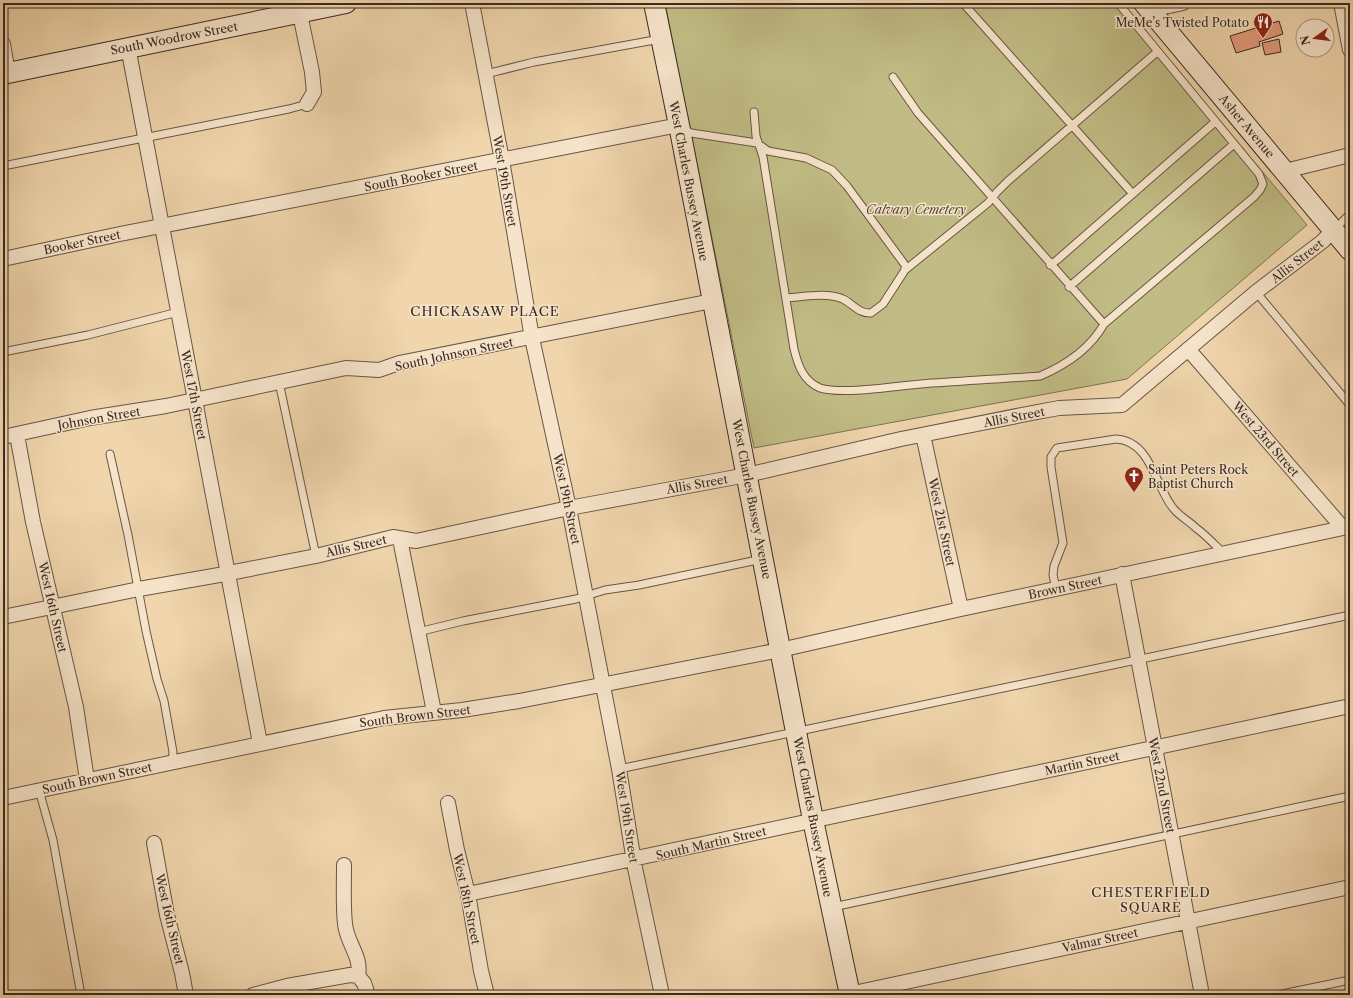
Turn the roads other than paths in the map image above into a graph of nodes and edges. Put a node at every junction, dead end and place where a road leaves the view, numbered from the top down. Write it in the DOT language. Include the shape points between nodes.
graph roads {
  1 [pos="346,3"];
  2 [pos="472,3"];
  3 [pos="654,3"];
  4 [pos="963,3"];
  5 [pos="1118,3"];
  6 [pos="1183,3"];
  7 [pos="1341,3"];
  8 [pos="1147,7"];
  9 [pos="300,14"];
  10 [pos="660,39"];
  11 [pos="3,44"];
  12 [pos="128,47"];
  13 [pos="1350,50"];
  14 [pos="1157,52"];
  15 [pos="6,73"];
  16 [pos="486,74"];
  17 [pos="893,77"];
  18 [pos="306,104"];
  19 [pos="754,112"];
  20 [pos="1215,122"];
  21 [pos="679,125"];
  22 [pos="1072,125"];
  23 [pos="145,137"];
  24 [pos="757,144"];
  25 [pos="1234,144"];
  26 [pos="1350,155"];
  27 [pos="502,160"];
  28 [pos="3,166"];
  29 [pos="1284,171"];
  30 [pos="1133,194"];
  31 [pos="992,197"];
  32 [pos="1350,214"];
  33 [pos="162,227"];
  34 [pos="1334,230"];
  35 [pos="1350,250"];
  36 [pos="3,259"];
  37 [pos="1050,265"];
  38 [pos="905,270"];
  39 [pos="1069,286"];
  40 [pos="1256,292"];
  41 [pos="786,298"];
  42 [pos="712,301"];
  43 [pos="178,312"];
  44 [pos="1104,324"];
  45 [pos="532,338"];
  46 [pos="1188,349"];
  47 [pos="3,352"];
  48 [pos="279,382"];
  49 [pos="195,400"];
  50 [pos="1350,405"];
  51 [pos="923,435"];
  52 [pos="10,436"];
  53 [pos="110,454"];
  54 [pos="748,475"];
  55 [pos="569,508"];
  56 [pos="1347,527"];
  57 [pos="400,538"];
  58 [pos="1223,553"];
  59 [pos="316,556"];
  60 [pos="763,559"];
  61 [pos="227,574"];
  62 [pos="1122,574"];
  63 [pos="139,589"];
  64 [pos="1056,589"];
  65 [pos="586,596"];
  66 [pos="52,606"];
  67 [pos="961,609"];
  68 [pos="1350,615"];
  69 [pos="3,617"];
  70 [pos="418,632"];
  71 [pos="780,650"];
  72 [pos="1138,660"];
  73 [pos="603,683"];
  74 [pos="1350,706"];
  75 [pos="434,712"];
  76 [pos="797,733"];
  77 [pos="260,743"];
  78 [pos="1155,747"];
  79 [pos="172,762"];
  80 [pos="619,769"];
  81 [pos="87,780"];
  82 [pos="39,790"];
  83 [pos="1350,796"];
  84 [pos="3,798"];
  85 [pos="448,803"];
  86 [pos="813,820"];
  87 [pos="1172,834"];
  88 [pos="154,843"];
  89 [pos="634,860"];
  90 [pos="344,866"];
  91 [pos="1350,887"];
  92 [pos="468,894"];
  93 [pos="831,907"];
  94 [pos="1188,921"];
  95 [pos="358,976"];
  96 [pos="1350,980"];
  97 [pos="850,994"];
  98 [pos="81,995"];
  99 [pos="186,995"];
  100 [pos="253,995"];
  101 [pos="368,995"];
  102 [pos="487,995"];
  103 [pos="662,995"];
  104 [pos="1202,995"];
  105 [pos="1278,995"];
  1 -- 9 [label="street, South Woodrow Street"];
  2 -- 16 [label="street, West 19th Street"];
  3 -- 10 [label="street, West Charles Bussey Avenue"];
  4 -- 22 [label="lane"];
  5 -- 14 [label="lane"];
  6 -- 8 [label="street"];
  7 -- 13 [label="street"];
  8 -- 29 [label="street, Asher Avenue"];
  9 -- 12 [label="street, South Woodrow Street"];
  9 -- 18 [label="street" via="314,92"];
  10 -- 16 [label="lane" via="534,62"];
  10 -- 21 [label="street, West Charles Bussey Avenue"];
  11 -- 15 [label="street"];
  12 -- 15 [label="street, South Woodrow Street"];
  12 -- 23 [label="street, West 17th Street"];
  14 -- 20 [label="lane"];
  14 -- 22 [label="lane"];
  16 -- 27 [label="street, West 19th Street"];
  17 -- 31 [label="lane" via="918,114"];
  18 -- 23 [label="lane"];
  19 -- 24 [label="lane"];
  20 -- 25 [label="lane"];
  20 -- 30 [label="lane"];
  21 -- 24 [label="lane" via="686,132"];
  21 -- 27 [label="street, South Booker Street"];
  21 -- 42 [label="street, West Charles Bussey Avenue"];
  22 -- 30 [label="lane"];
  22 -- 31 [label="lane"];
  23 -- 28 [label="lane"];
  23 -- 33 [label="street, West 17th Street"];
  24 -- 38 [label="lane" via="768,151 806,158 832,170 847,186 905,264"];
  24 -- 41 [label="lane" via="763,157"];
  25 -- 39 [label="lane"];
  25 -- 44 [label="lane" via="1259,174 1262,184 1260,190"];
  26 -- 29 [label="street"];
  27 -- 33 [label="street, South Booker Street"];
  27 -- 45 [label="street, West 19th Street"];
  29 -- 34 [label="street, Asher Avenue"];
  30 -- 37 [label="lane"];
  31 -- 37 [label="lane"];
  31 -- 38 [label="lane" via="988,203"];
  32 -- 34 [label="lane"];
  33 -- 36 [label="street, Booker Street"];
  33 -- 43 [label="street, West 17th Street"];
  34 -- 35 [label="street, Asher Avenue"];
  34 -- 40 [label="street, Allis Street"];
  37 -- 39 [label="lane"];
  38 -- 41 [label="lane" via="883,304 871,313 861,312 843,299 834,297 816,295"];
  39 -- 44 [label="lane"];
  40 -- 46 [label="street, Allis Street"];
  40 -- 50 [label="lane"];
  41 -- 44 [label="lane" via="798,367 813,384 829,390 860,390 1040,376 1072,359 1099,333"];
  42 -- 45 [label="street, South Johnson Street"];
  42 -- 54 [label="street, West Charles Bussey Avenue"];
  43 -- 47 [label="lane" via="88,335"];
  43 -- 49 [label="street, West 17th Street"];
  45 -- 48 [label="street, South Johnson Street" via="379,370 346,368"];
  45 -- 55 [label="street, West 19th Street"];
  46 -- 51 [label="street, Allis Street" via="1122,405 1059,408"];
  46 -- 56 [label="street, West 23rd Street"];
  48 -- 49 [label="street, South Johnson Street"];
  48 -- 59 [label="lane"];
  49 -- 52 [label="street, Johnson Street" via="90,418"];
  49 -- 61 [label="street, West 17th Street"];
  51 -- 54 [label="street, Allis Street"];
  51 -- 67 [label="street, West 21st Street"];
  52 -- 66 [label="street, West 16th Street"];
  53 -- 63 [label="lane"];
  54 -- 55 [label="street, Allis Street"];
  54 -- 60 [label="street, West Charles Bussey Avenue"];
  55 -- 57 [label="street, Allis Street" via="416,541"];
  55 -- 65 [label="street, West 19th Street"];
  56 -- 58 [label="street, Brown Street"];
  57 -- 59 [label="street, Allis Street" via="379,540"];
  57 -- 70 [label="street"];
  58 -- 62 [label="street, Brown Street"];
  58 -- 64 [label="lane" via="1174,509 1166,498 1150,462 1124,439 1058,448 1051,457 1063,543 1054,566"];
  59 -- 61 [label="street, Allis Street"];
  60 -- 65 [label="lane"];
  60 -- 71 [label="street, West Charles Bussey Avenue"];
  61 -- 63 [label="street, Allis Street"];
  61 -- 77 [label="street, West 17th Street"];
  62 -- 64 [label="street, Brown Street"];
  62 -- 72 [label="street, West 22nd Street"];
  63 -- 66 [label="street, Allis Street"];
  63 -- 79 [label="lane" via="149,645 164,701 173,752"];
  64 -- 67 [label="street, Brown Street"];
  65 -- 70 [label="lane"];
  65 -- 73 [label="street, West 19th Street"];
  66 -- 69 [label="street, Allis Street"];
  66 -- 81 [label="street, West 16th Street" via="76,707"];
  67 -- 71 [label="street, Brown Street"];
  68 -- 72 [label="lane"];
  70 -- 75 [label="street"];
  71 -- 73 [label="street, South Brown Street"];
  71 -- 76 [label="street, West Charles Bussey Avenue"];
  72 -- 76 [label="lane"];
  72 -- 78 [label="street, West 22nd Street"];
  73 -- 75 [label="street, South Brown Street" via="519,701"];
  73 -- 80 [label="street, West 19th Street"];
  74 -- 78 [label="street, Martin Street"];
  75 -- 77 [label="street, South Brown Street" via="384,718"];
  76 -- 80 [label="lane"];
  76 -- 86 [label="street, West Charles Bussey Avenue"];
  77 -- 79 [label="street, South Brown Street"];
  78 -- 86 [label="street, Martin Street"];
  78 -- 87 [label="street, West 22nd Street"];
  79 -- 81 [label="street, South Brown Street"];
  80 -- 89 [label="street, West 19th Street"];
  81 -- 82 [label="street, South Brown Street"];
  82 -- 84 [label="street, South Brown Street"];
  82 -- 98 [label="lane" via="53,840"];
  83 -- 87 [label="lane"];
  85 -- 92 [label="street, West 18th Street"];
  86 -- 89 [label="street, South Martin Street"];
  86 -- 93 [label="street, West Charles Bussey Avenue"];
  87 -- 93 [label="lane"];
  87 -- 94 [label="street, West 22nd Street"];
  88 -- 99 [label="street, West 16th Street" via="167,915"];
  89 -- 92 [label="street, South Martin Street"];
  89 -- 103 [label="street, West 19th Street"];
  90 -- 95 [label="street" via="345,924 347,937 359,962"];
  91 -- 94 [label="street, Valmar Street"];
  92 -- 102 [label="street, West 18th Street"];
  93 -- 97 [label="street, West Charles Bussey Avenue"];
  94 -- 97 [label="street, Valmar Street"];
  94 -- 104 [label="street, West 22nd Street"];
  95 -- 100 [label="street" via="315,981"];
  95 -- 101 [label="street" via="364,983"];
  96 -- 105 [label="lane"];
}
